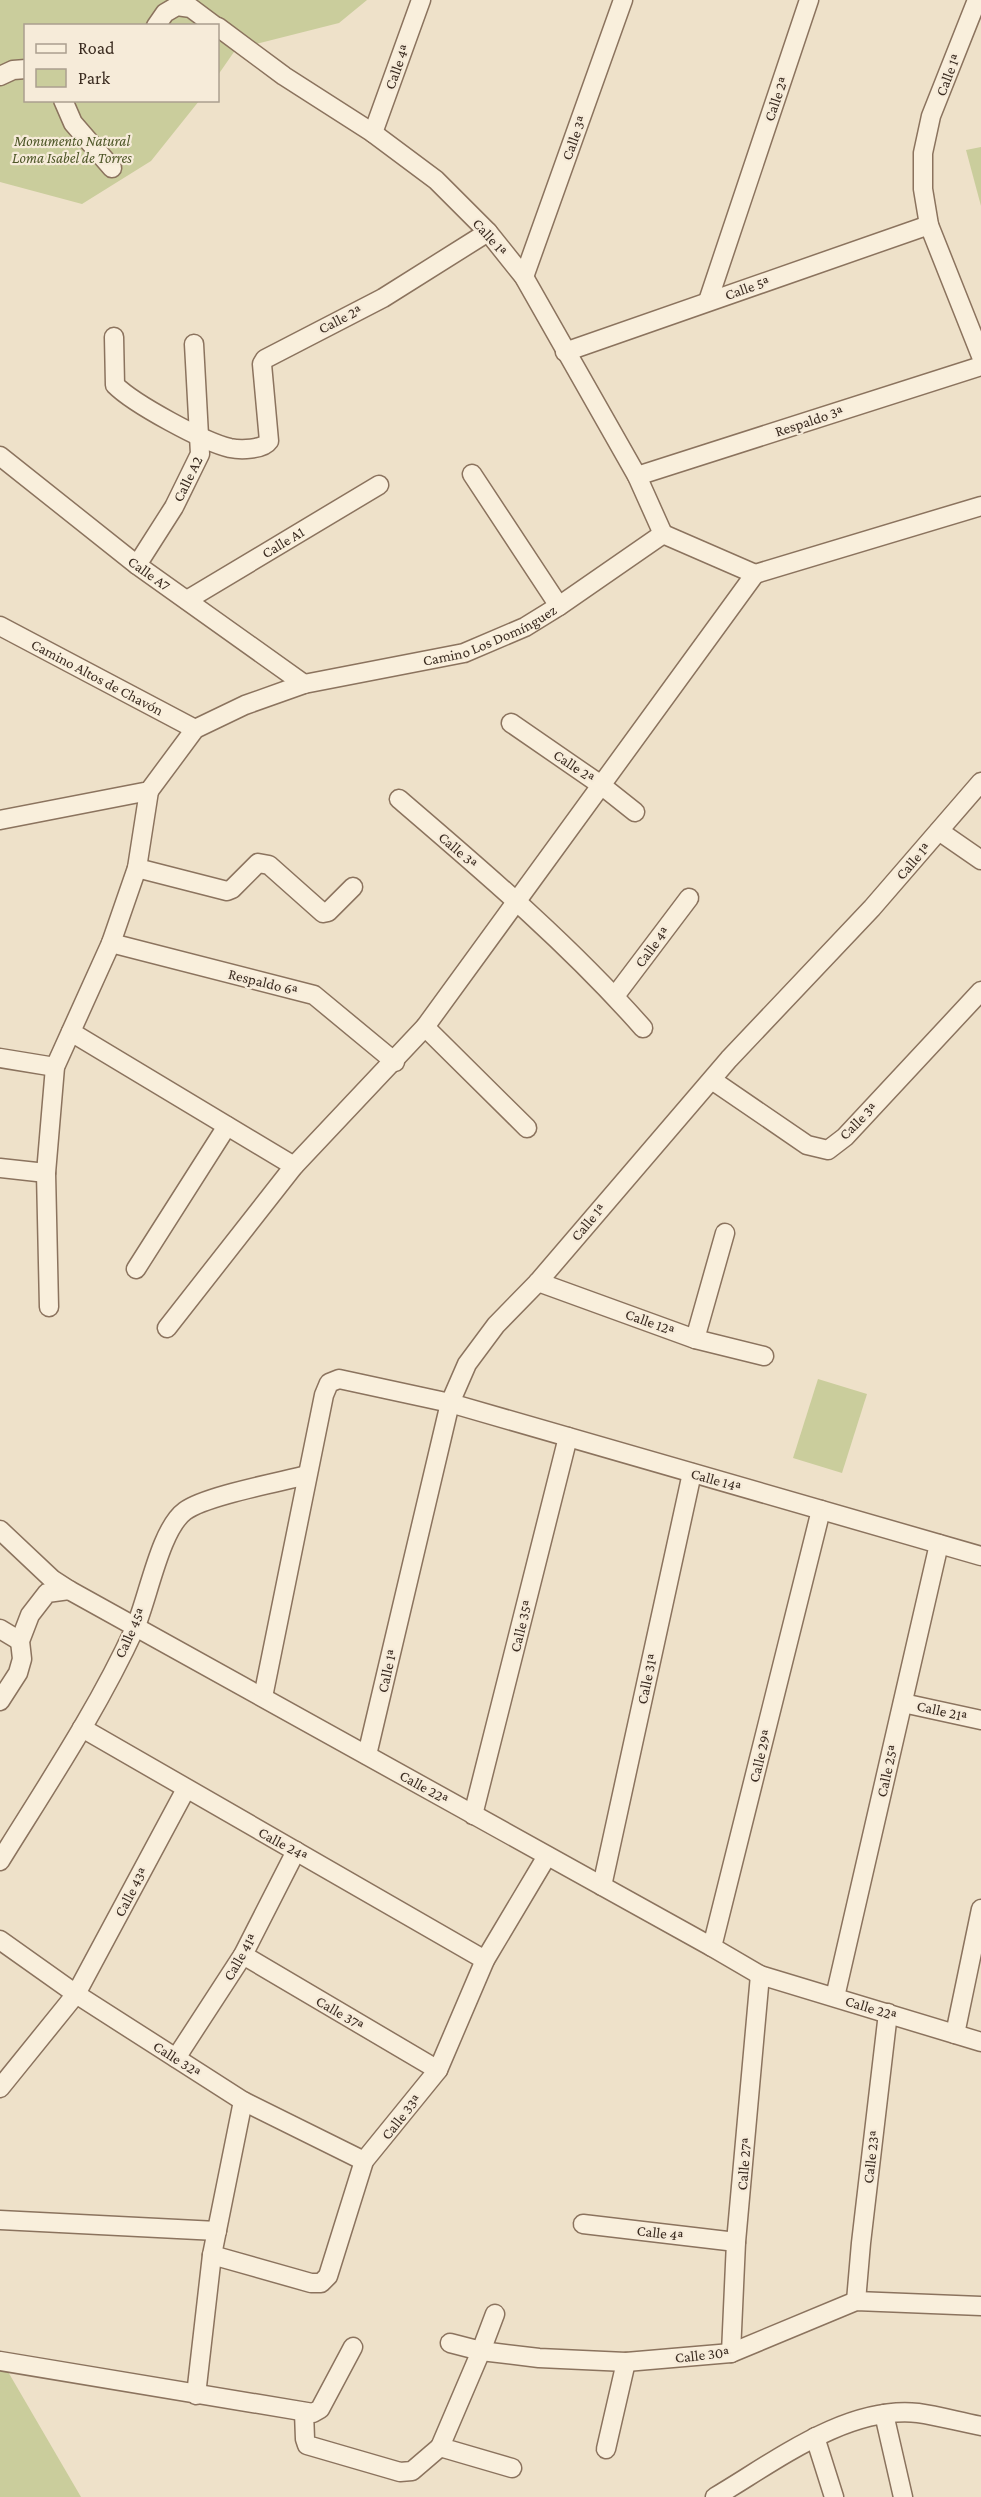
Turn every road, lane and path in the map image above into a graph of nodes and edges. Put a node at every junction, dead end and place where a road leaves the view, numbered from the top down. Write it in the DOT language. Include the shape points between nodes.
graph roads {
  1 [pos="422,0"];
  2 [pos="623,0"];
  3 [pos="809,0"];
  4 [pos="977,0"];
  5 [pos="157,24"];
  6 [pos="213,24"];
  7 [pos="219,28"];
  8 [pos="24,69"];
  9 [pos="0,76"];
  10 [pos="64,102"];
  11 [pos="373,133"];
  12 [pos="112,168"];
  13 [pos="929,225"];
  14 [pos="488,232"];
  15 [pos="524,277"];
  16 [pos="708,301"];
  17 [pos="114,337"];
  18 [pos="194,344"];
  19 [pos="565,352"];
  20 [pos="981,356"];
  21 [pos="981,366"];
  22 [pos="199,436"];
  23 [pos="0,456"];
  24 [pos="472,474"];
  25 [pos="637,476"];
  26 [pos="379,485"];
  27 [pos="981,506"];
  28 [pos="663,534"];
  29 [pos="137,565"];
  30 [pos="755,574"];
  31 [pos="187,600"];
  32 [pos="559,606"];
  33 [pos="0,626"];
  34 [pos="304,684"];
  35 [pos="511,723"];
  36 [pos="195,729"];
  37 [pos="981,782"];
  38 [pos="601,785"];
  39 [pos="149,791"];
  40 [pos="399,799"];
  41 [pos="636,812"];
  42 [pos="0,820"];
  43 [pos="939,831"];
  44 [pos="981,860"];
  45 [pos="137,868"];
  46 [pos="353,888"];
  47 [pos="689,898"];
  48 [pos="517,901"];
  49 [pos="111,943"];
  50 [pos="981,991"];
  51 [pos="615,996"];
  52 [pos="425,1027"];
  53 [pos="644,1028"];
  54 [pos="71,1032"];
  55 [pos="0,1058"];
  56 [pos="395,1062"];
  57 [pos="56,1067"];
  58 [pos="712,1080"];
  59 [pos="227,1126"];
  60 [pos="527,1128"];
  61 [pos="294,1166"];
  62 [pos="0,1168"];
  63 [pos="46,1173"];
  64 [pos="725,1233"];
  65 [pos="136,1269"];
  66 [pos="538,1282"];
  67 [pos="49,1307"];
  68 [pos="167,1328"];
  69 [pos="694,1339"];
  70 [pos="764,1356"];
  71 [pos="450,1403"];
  72 [pos="568,1437"];
  73 [pos="692,1473"];
  74 [pos="308,1475"];
  75 [pos="821,1510"];
  76 [pos="0,1530"];
  77 [pos="939,1544"];
  78 [pos="981,1556"];
  79 [pos="69,1590"];
  80 [pos="135,1627"];
  81 [pos="0,1629"];
  82 [pos="20,1641"];
  83 [pos="263,1697"];
  84 [pos="0,1701"];
  85 [pos="903,1703"];
  86 [pos="981,1720"];
  87 [pos="82,1728"];
  88 [pos="366,1755"];
  89 [pos="186,1790"];
  90 [pos="473,1815"];
  91 [pos="296,1851"];
  92 [pos="547,1856"];
  93 [pos="0,1861"];
  94 [pos="602,1886"];
  95 [pos="981,1910"];
  96 [pos="0,1941"];
  97 [pos="712,1947"];
  98 [pos="243,1955"];
  99 [pos="485,1960"];
  100 [pos="760,1975"];
  101 [pos="76,1994"];
  102 [pos="835,1997"];
  103 [pos="888,2013"];
  104 [pos="955,2034"];
  105 [pos="981,2042"];
  106 [pos="176,2058"];
  107 [pos="438,2070"];
  108 [pos="0,2088"];
  109 [pos="243,2101"];
  110 [pos="364,2161"];
  111 [pos="0,2220"];
  112 [pos="583,2224"];
  113 [pos="217,2231"];
  114 [pos="736,2241"];
  115 [pos="212,2255"];
  116 [pos="856,2301"];
  117 [pos="981,2306"];
  118 [pos="495,2314"];
  119 [pos="450,2343"];
  120 [pos="353,2347"];
  121 [pos="481,2352"];
  122 [pos="731,2353"];
  123 [pos="0,2361"];
  124 [pos="626,2361"];
  125 [pos="196,2395"];
  126 [pos="304,2412"];
  127 [pos="884,2414"];
  128 [pos="981,2427"];
  129 [pos="816,2437"];
  130 [pos="440,2447"];
  131 [pos="606,2449"];
  132 [pos="512,2468"];
  133 [pos="715,2497"];
  134 [pos="834,2497"];
  135 [pos="903,2497"];
  1 -- 11 [label="street, Calle 4ª"];
  2 -- 15 [label="street, Calle 3ª"];
  3 -- 16 [label="street, Calle 2ª"];
  4 -- 13 [label="street, Calle 1ª" via="932,116 923,153 922,189"];
  5 -- 6 [label="street, Calle 1ª" via="177,6 191,8"];
  7 -- 11 [label="street, Calle 1ª"];
  8 -- 9 [label="street"];
  10 -- 12 [label="street" via="73,123"];
  11 -- 14 [label="street, Calle 1ª" via="436,180"];
  13 -- 16 [label="street, Calle 5ª"];
  13 -- 20 [label="street, Calle 1ª"];
  14 -- 15 [label="street, Calle 1ª"];
  14 -- 22 [label="street, Calle 2ª" via="383,298 265,359 262,364 267,444 231,448"];
  15 -- 19 [label="street, Calle 1ª"];
  16 -- 19 [label="street, Calle 5ª"];
  17 -- 22 [label="street" via="115,385 126,396"];
  18 -- 22 [label="street, Calle A2"];
  19 -- 25 [label="street, Calle 1ª"];
  21 -- 25 [label="street, Respaldo 3ª"];
  22 -- 29 [label="street, Calle A2" via="200,454 174,507"];
  23 -- 29 [label="street, Calle A7"];
  24 -- 32 [label="street"];
  25 -- 28 [label="street, Calle 1ª"];
  26 -- 31 [label="street, Calle A1"];
  27 -- 30 [label="street"];
  28 -- 30 [label="street"];
  28 -- 32 [label="street, Camino Los Domínguez"];
  29 -- 31 [label="street, Calle A7"];
  30 -- 38 [label="street"];
  31 -- 34 [label="street, Calle A7"];
  32 -- 34 [label="street, Camino Los Domínguez" via="525,627 464,653"];
  33 -- 36 [label="street, Camino Altos de Chavón"];
  34 -- 36 [label="street, Camino Los Domínguez" via="245,705"];
  35 -- 38 [label="street, Calle 2ª"];
  36 -- 39 [label="street, Camino Los Domínguez"];
  37 -- 43 [label="street, Calle 1ª"];
  38 -- 41 [label="street, Calle 2ª"];
  38 -- 48 [label="street"];
  39 -- 42 [label="street"];
  39 -- 45 [label="street"];
  40 -- 48 [label="street, Calle 3ª"];
  43 -- 44 [label="street"];
  43 -- 58 [label="street, Calle 1ª"];
  45 -- 46 [label="street" via="226,891 264,862 323,914"];
  45 -- 49 [label="street"];
  47 -- 51 [label="street, Calle 4ª"];
  48 -- 51 [label="street, Calle 3ª"];
  48 -- 52 [label="street"];
  49 -- 54 [label="street"];
  49 -- 56 [label="street, Respaldo 6ª" via="314,995"];
  50 -- 58 [label="street, Calle 3ª" via="845,1137 828,1150 807,1145"];
  51 -- 53 [label="street, Calle 3ª"];
  52 -- 56 [label="street"];
  52 -- 60 [label="street"];
  54 -- 57 [label="street"];
  54 -- 59 [label="street"];
  55 -- 57 [label="street"];
  56 -- 61 [label="street"];
  57 -- 63 [label="street"];
  58 -- 66 [label="street, Calle 1ª"];
  59 -- 61 [label="street"];
  59 -- 65 [label="street"];
  61 -- 68 [label="street"];
  62 -- 63 [label="street"];
  63 -- 67 [label="street"];
  64 -- 69 [label="street"];
  66 -- 69 [label="street, Calle 12ª"];
  66 -- 71 [label="street, Calle 1ª" via="496,1325 467,1364"];
  69 -- 70 [label="street, Calle 12ª"];
  71 -- 72 [label="street, Calle 14ª"];
  71 -- 74 [label="street, Calle 14ª" via="339,1379 329,1383"];
  71 -- 88 [label="street, Calle 1ª"];
  72 -- 73 [label="street, Calle 14ª"];
  72 -- 90 [label="street, Calle 35ª"];
  73 -- 75 [label="street, Calle 14ª"];
  73 -- 94 [label="street, Calle 31ª"];
  74 -- 80 [label="street, Calle 45ª" via="184,1511 169,1530"];
  74 -- 83 [label="street"];
  75 -- 77 [label="street, Calle 14ª"];
  75 -- 97 [label="street, Calle 29ª"];
  76 -- 79 [label="street, Calle 22ª"];
  77 -- 78 [label="street, Calle 14ª"];
  77 -- 85 [label="street, Calle 25ª"];
  79 -- 80 [label="street, Calle 22ª"];
  79 -- 82 [label="street" via="47,1593 30,1615"];
  80 -- 83 [label="street, Calle 22ª"];
  80 -- 87 [label="street, Calle 45ª"];
  81 -- 82 [label="street"];
  82 -- 84 [label="street" via="22,1659 18,1673"];
  83 -- 88 [label="street, Calle 22ª"];
  85 -- 86 [label="street, Calle 21ª"];
  85 -- 102 [label="street, Calle 25ª"];
  87 -- 89 [label="street, Calle 24ª"];
  87 -- 93 [label="street, Calle 45ª"];
  88 -- 90 [label="street, Calle 22ª"];
  89 -- 91 [label="street, Calle 24ª"];
  89 -- 101 [label="street, Calle 43ª"];
  90 -- 92 [label="street, Calle 22ª"];
  91 -- 98 [label="street, Calle 41ª"];
  91 -- 99 [label="street, Calle 24ª"];
  92 -- 94 [label="street, Calle 22ª"];
  92 -- 99 [label="street, Calle 33ª"];
  94 -- 97 [label="street, Calle 22ª"];
  95 -- 104 [label="street"];
  96 -- 101 [label="street, Calle 32ª"];
  97 -- 100 [label="street"];
  98 -- 106 [label="street, Calle 41ª"];
  98 -- 107 [label="street, Calle 37ª"];
  99 -- 107 [label="street, Calle 33ª"];
  100 -- 102 [label="street, Calle 22ª"];
  100 -- 114 [label="street, Calle 27ª"];
  101 -- 106 [label="street, Calle 32ª"];
  101 -- 108 [label="street, Calle 43ª"];
  102 -- 103 [label="street, Calle 22ª"];
  103 -- 104 [label="street, Calle 22ª"];
  103 -- 116 [label="street, Calle 23ª"];
  104 -- 105 [label="street, Calle 22ª"];
  106 -- 109 [label="street, Calle 32ª"];
  107 -- 110 [label="street, Calle 33ª"];
  109 -- 110 [label="street, Calle 32ª"];
  109 -- 113 [label="street"];
  110 -- 115 [label="street, Calle 33ª" via="328,2276 321,2283"];
  111 -- 113 [label="street"];
  112 -- 114 [label="street, Calle 4ª"];
  113 -- 115 [label="street"];
  114 -- 122 [label="street, Calle 27ª"];
  115 -- 125 [label="street"];
  116 -- 117 [label="street, Calle 30ª"];
  116 -- 122 [label="street, Calle 30ª"];
  118 -- 121 [label="street"];
  119 -- 121 [label="street, Calle 30ª"];
  120 -- 126 [label="street" via="320,2409"];
  121 -- 124 [label="street, Calle 30ª"];
  121 -- 130 [label="street"];
  122 -- 124 [label="street, Calle 30ª"];
  123 -- 125 [label="street"];
  124 -- 131 [label="street"];
  125 -- 126 [label="street"];
  126 -- 130 [label="street" via="307,2445 400,2472 412,2471"];
  127 -- 128 [label="street" via="918,2413"];
  127 -- 129 [label="street"];
  127 -- 135 [label="street"];
  129 -- 133 [label="street"];
  129 -- 134 [label="street"];
  130 -- 132 [label="street"];
}
